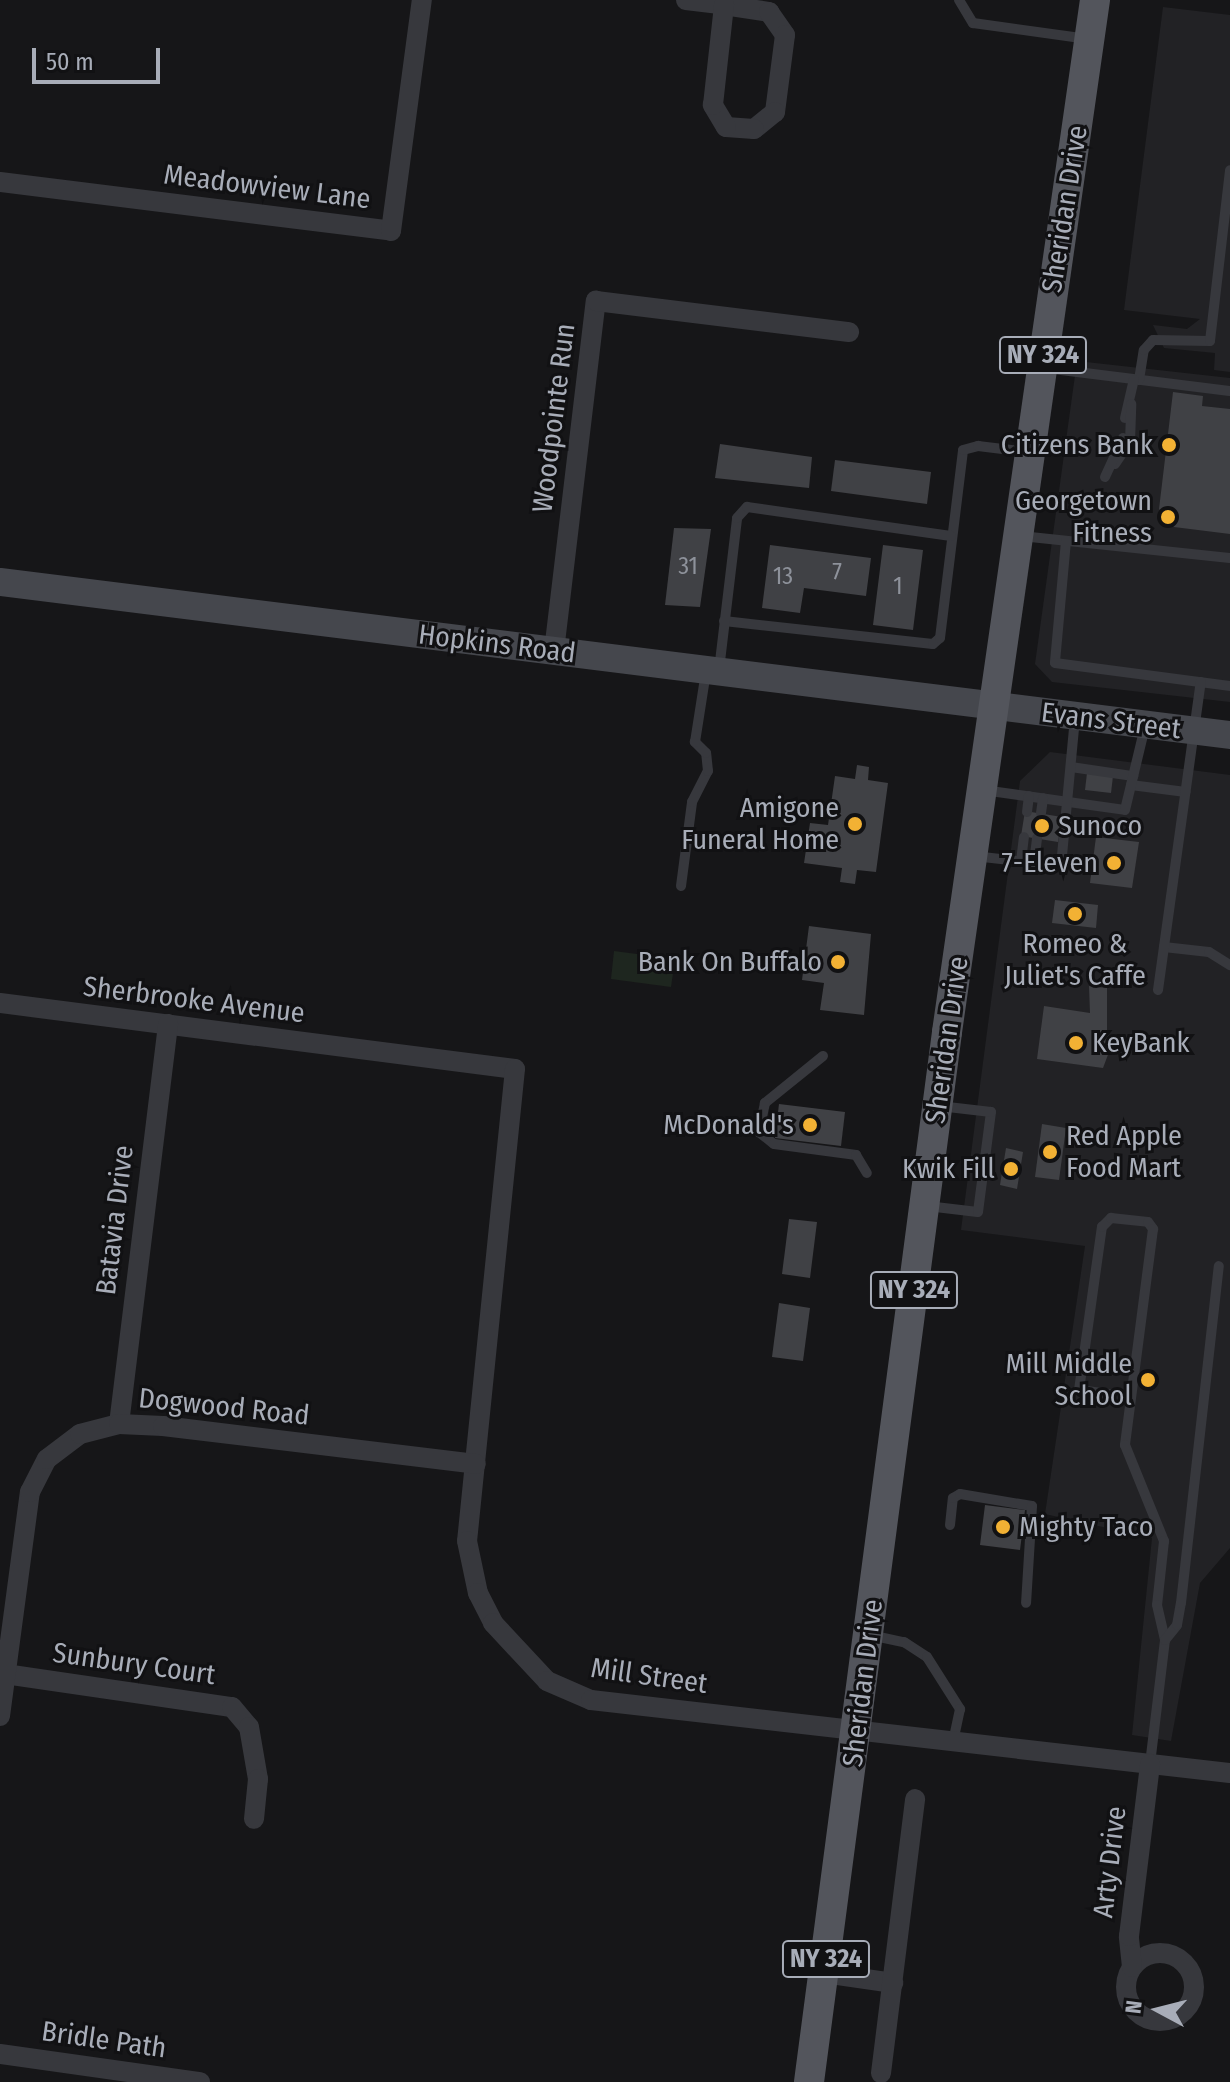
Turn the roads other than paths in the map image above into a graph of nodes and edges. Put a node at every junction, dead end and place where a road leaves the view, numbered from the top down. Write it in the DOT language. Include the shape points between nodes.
graph roads {
  1 [pos="422,0"];
  2 [pos="686,0"];
  3 [pos="959,0"];
  4 [pos="1095,0"];
  5 [pos="724,5"];
  6 [pos="1090,39"];
  7 [pos="1230,170"];
  8 [pos="0,182"];
  9 [pos="849,332"];
  10 [pos="1041,367"];
  11 [pos="1137,380"];
  12 [pos="1230,391"];
  13 [pos="1131,404"];
  14 [pos="1125,418"];
  15 [pos="1123,438"];
  16 [pos="1029,452"];
  17 [pos="1115,464"];
  18 [pos="1105,477"];
  19 [pos="1016,535"];
  20 [pos="951,536"];
  21 [pos="1066,541"];
  22 [pos="1230,558"];
  23 [pos="0,582"];
  24 [pos="724,621"];
  25 [pos="554,651"];
  26 [pos="712,671"];
  27 [pos="1201,682"];
  28 [pos="1230,686"];
  29 [pos="993,707"];
  30 [pos="1075,717"];
  31 [pos="1146,725"];
  32 [pos="1195,731"];
  33 [pos="1230,735"];
  34 [pos="1071,767"];
  35 [pos="1132,780"];
  36 [pos="982,789"];
  37 [pos="1186,792"];
  38 [pos="1029,796"];
  39 [pos="1043,798"];
  40 [pos="1068,802"];
  41 [pos="1027,812"];
  42 [pos="1041,813"];
  43 [pos="1024,837"];
  44 [pos="1037,838"];
  45 [pos="972,856"];
  46 [pos="1021,861"];
  47 [pos="1034,863"];
  48 [pos="681,886"];
  49 [pos="1164,947"];
  50 [pos="1230,965"];
  51 [pos="1158,990"];
  52 [pos="0,1003"];
  53 [pos="168,1024"];
  54 [pos="381,1053"];
  55 [pos="823,1056"];
  56 [pos="938,1106"];
  57 [pos="867,1173"];
  58 [pos="925,1206"];
  59 [pos="1219,1266"];
  60 [pos="1131,1397"];
  61 [pos="119,1424"];
  62 [pos="476,1464"];
  63 [pos="950,1525"];
  64 [pos="1026,1603"];
  65 [pos="870,1635"];
  66 [pos="1165,1640"];
  67 [pos="5,1674"];
  68 [pos="0,1716"];
  69 [pos="857,1730"];
  70 [pos="953,1741"];
  71 [pos="1150,1764"];
  72 [pos="1230,1773"];
  73 [pos="915,1799"];
  74 [pos="254,1819"];
  75 [pos="1132,1967"];
  76 [pos="824,1973"];
  77 [pos="893,1983"];
  78 [pos="0,2054"];
  79 [pos="881,2073"];
  80 [pos="200,2082"];
  81 [pos="809,2082"];
  1 -- 8 [label="street, Meadowview Lane" via="391,231"];
  2 -- 5 [label="street"];
  3 -- 6 [label="lane" via="973,23"];
  4 -- 6 [label="main road, Sheridan Drive / NY 324"];
  5 -- 5 [label="street" via="769,12 785,35 775,112 754,129 726,127 713,105"];
  6 -- 10 [label="main road, Sheridan Drive / NY 324"];
  7 -- 11 [label="lane" via="1210,341 1153,340 1144,350"];
  9 -- 25 [label="street, Woodpointe Run" via="596,301"];
  10 -- 11 [label="lane"];
  10 -- 16 [label="main road, Sheridan Drive / NY 324"];
  11 -- 12 [label="lane"];
  11 -- 13 [label="lane"];
  13 -- 14 [label="lane"];
  13 -- 17 [label="lane" via="1130,442"];
  15 -- 17 [label="lane"];
  16 -- 19 [label="main road, Sheridan Drive / NY 324"];
  16 -- 20 [label="lane" via="978,446 963,450"];
  17 -- 18 [label="lane"];
  19 -- 21 [label="lane"];
  19 -- 29 [label="main road, Sheridan Drive / NY 324"];
  20 -- 24 [label="lane" via="940,638 933,644"];
  20 -- 24 [label="lane" via="747,507 737,518"];
  21 -- 22 [label="lane"];
  21 -- 27 [label="lane" via="1055,663"];
  23 -- 25 [label="street, Hopkins Road"];
  24 -- 26 [label="lane"];
  25 -- 26 [label="street, Hopkins Road"];
  26 -- 29 [label="street, Hopkins Road"];
  26 -- 48 [label="lane" via="695,742 706,753 708,771 692,802"];
  27 -- 28 [label="lane"];
  27 -- 32 [label="lane"];
  29 -- 30 [label="street, Evans Street"];
  29 -- 36 [label="main road, Sheridan Drive / NY 324"];
  30 -- 31 [label="street, Evans Street"];
  30 -- 34 [label="lane"];
  31 -- 32 [label="street, Evans Street"];
  31 -- 35 [label="lane"];
  32 -- 33 [label="street, Evans Street"];
  32 -- 37 [label="lane"];
  34 -- 35 [label="lane"];
  34 -- 40 [label="lane"];
  35 -- 37 [label="lane"];
  35 -- 40 [label="lane" via="1125,810"];
  36 -- 38 [label="lane"];
  36 -- 45 [label="main road, Sheridan Drive / NY 324"];
  37 -- 49 [label="lane"];
  38 -- 39 [label="lane"];
  38 -- 41 [label="lane"];
  39 -- 40 [label="lane"];
  39 -- 42 [label="lane"];
  40 -- 47 [label="lane" via="1061,866"];
  43 -- 46 [label="lane"];
  44 -- 47 [label="lane"];
  45 -- 46 [label="lane"];
  45 -- 56 [label="main road, Sheridan Drive / NY 324"];
  46 -- 47 [label="lane"];
  49 -- 50 [label="lane" via="1209,952"];
  49 -- 51 [label="lane"];
  52 -- 53 [label="street, Sherbrooke Avenue"];
  53 -- 54 [label="street, Sherbrooke Avenue"];
  53 -- 61 [label="street, Batavia Drive"];
  54 -- 62 [label="street, Mill Street" via="515,1069"];
  55 -- 57 [label="lane" via="765,1103 759,1132 774,1144 856,1155"];
  56 -- 58 [label="main road, Sheridan Drive / NY 324"];
  56 -- 58 [label="lane" via="991,1112 982,1184 978,1212"];
  58 -- 65 [label="main road, Sheridan Drive / NY 324"];
  59 -- 66 [label="lane" via="1181,1603 1177,1625"];
  60 -- 60 [label="lane" via="1153,1229 1117,1217 1102,1227 1079,1390"];
  60 -- 66 [label="lane" via="1126,1453 1164,1541 1157,1605"];
  61 -- 62 [label="street, Dogwood Road"];
  61 -- 67 [label="street, Dogwood Road" via="61,1446 37,1475"];
  62 -- 69 [label="street, Mill Street" via="467,1541 478,1593 506,1641 547,1681 591,1700"];
  63 -- 64 [label="lane" via="955,1495 1032,1506"];
  65 -- 69 [label="main road, Sheridan Drive / NY 324"];
  65 -- 70 [label="lane" via="904,1642 927,1657 956,1695 960,1709"];
  66 -- 71 [label="lane"];
  67 -- 68 [label="street, Dogwood Road"];
  67 -- 74 [label="street, Sunbury Court" via="232,1707 249,1727 258,1779"];
  69 -- 70 [label="street, Mill Street"];
  69 -- 76 [label="main road, Sheridan Drive / NY 324"];
  70 -- 71 [label="street, Mill Street"];
  71 -- 72 [label="street, Mill Street"];
  71 -- 75 [label="street, Arty Drive" via="1129,1936"];
  73 -- 77 [label="street"];
  76 -- 77 [label="street"];
  76 -- 81 [label="main road, Sheridan Drive / NY 324"];
  77 -- 79 [label="street"];
  78 -- 80 [label="street, Bridle Path"];
}
